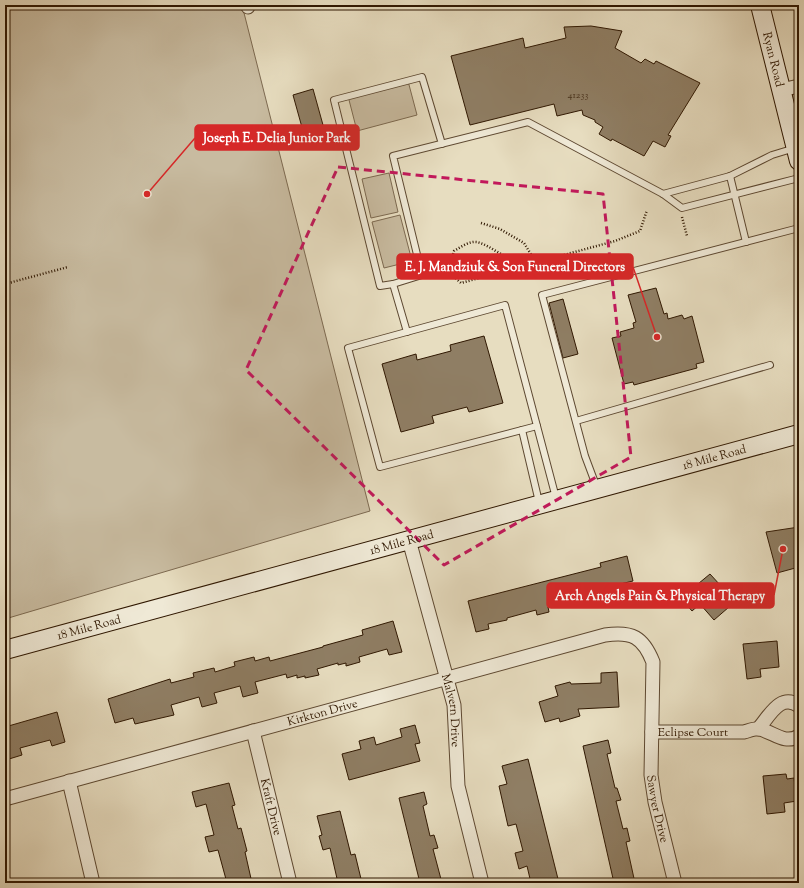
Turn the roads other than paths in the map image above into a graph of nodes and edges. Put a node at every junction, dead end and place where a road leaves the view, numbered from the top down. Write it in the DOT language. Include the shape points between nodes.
graph roads {
  1 [pos="760,5"];
  2 [pos="799,86"];
  3 [pos="781,90"];
  4 [pos="442,144"];
  5 [pos="797,154"];
  6 [pos="730,176"];
  7 [pos="799,178"];
  8 [pos="663,194"];
  9 [pos="735,194"];
  10 [pos="799,228"];
  11 [pos="746,242"];
  12 [pos="393,284"];
  13 [pos="407,332"];
  14 [pos="770,366"];
  15 [pos="576,421"];
  16 [pos="537,426"];
  17 [pos="522,430"];
  18 [pos="799,434"];
  19 [pos="597,488"];
  20 [pos="557,500"];
  21 [pos="539,504"];
  22 [pos="409,540"];
  23 [pos="640,640"];
  24 [pos="5,650"];
  25 [pos="448,678"];
  26 [pos="799,706"];
  27 [pos="758,729"];
  28 [pos="253,731"];
  29 [pos="652,732"];
  30 [pos="799,736"];
  31 [pos="69,781"];
  32 [pos="5,799"];
  33 [pos="93,883"];
  34 [pos="290,883"];
  35 [pos="482,883"];
  36 [pos="675,883"];
  1 -- 3 [label="main road, Ryan Road"];
  2 -- 3 [label="street"];
  3 -- 5 [label="main road, Ryan Road"];
  4 -- 8 [label="lane" via="528,122"];
  4 -- 12 [label="lane" via="393,156 422,275"];
  4 -- 12 [label="lane" via="422,77 334,100 380,286"];
  5 -- 6 [label="lane" via="772,156"];
  6 -- 8 [label="lane"];
  6 -- 9 [label="lane"];
  7 -- 9 [label="lane"];
  8 -- 9 [label="lane" via="682,208"];
  9 -- 11 [label="lane"];
  10 -- 11 [label="lane"];
  11 -- 15 [label="lane" via="542,295"];
  12 -- 13 [label="lane"];
  13 -- 16 [label="lane" via="505,305"];
  13 -- 17 [label="lane" via="348,348 380,467"];
  14 -- 15 [label="lane"];
  15 -- 19 [label="lane"];
  16 -- 17 [label="lane"];
  16 -- 20 [label="lane"];
  17 -- 21 [label="lane"];
  18 -- 19 [label="main road, 18 Mile Road"];
  19 -- 20 [label="main road, 18 Mile Road"];
  20 -- 21 [label="main road, 18 Mile Road"];
  21 -- 22 [label="main road, 18 Mile Road"];
  22 -- 24 [label="main road, 18 Mile Road"];
  22 -- 25 [label="street, Malvern Drive"];
  23 -- 25 [label="street, Kirkton Drive" via="629,634 605,635"];
  23 -- 29 [label="street, Eclipse Court" via="653,662"];
  25 -- 28 [label="street, Kirkton Drive"];
  25 -- 35 [label="street, Malvern Drive" via="456,718 458,786"];
  26 -- 27 [label="street" via="790,702 778,704"];
  27 -- 29 [label="street, Eclipse Court" via="744,732"];
  27 -- 30 [label="street" via="782,739 789,740"];
  28 -- 31 [label="street, Kirkton Drive"];
  28 -- 34 [label="street, Kraft Drive"];
  29 -- 36 [label="street, Sawyer Drive" via="653,789"];
  31 -- 32 [label="street, Kirkton Drive"];
  31 -- 33 [label="street"];
}
